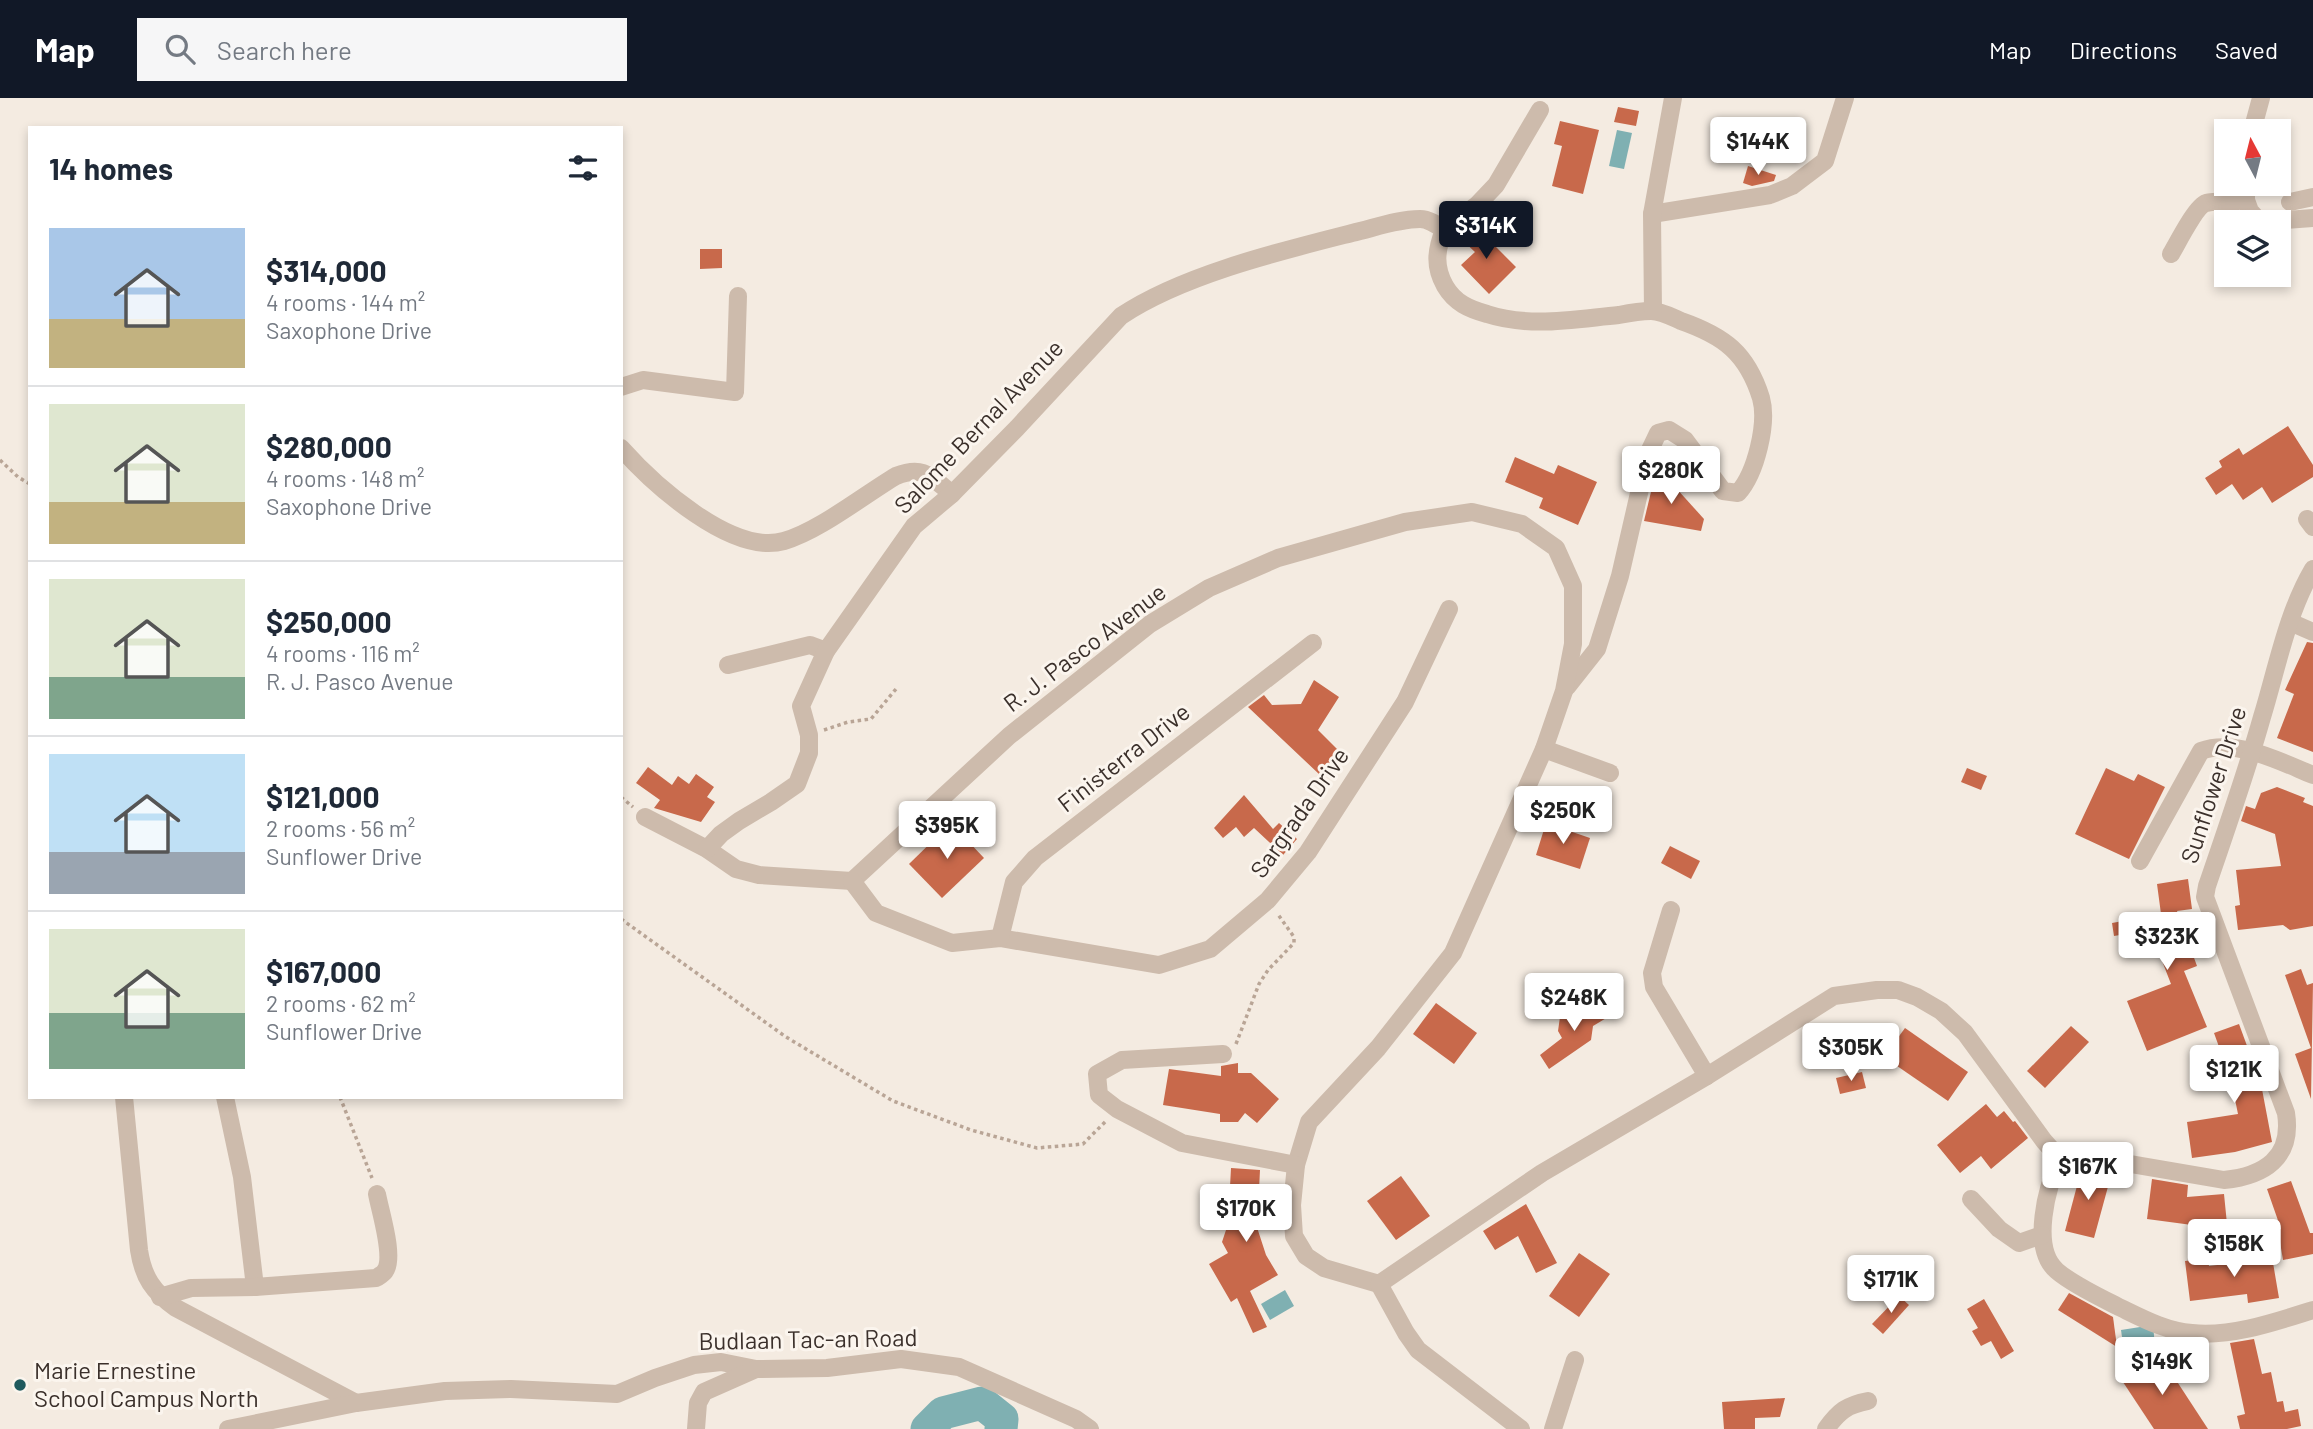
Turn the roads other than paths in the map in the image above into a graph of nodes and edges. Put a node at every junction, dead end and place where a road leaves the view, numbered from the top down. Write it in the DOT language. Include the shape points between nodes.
graph roads {
  1 [pos="1672,98"];
  2 [pos="1845,98"];
  3 [pos="2260,98"];
  4 [pos="1540,110"];
  5 [pos="2255,119"];
  6 [pos="2232,196"];
  7 [pos="2247,196"];
  8 [pos="2313,197"];
  9 [pos="2290,202"];
  10 [pos="1652,214"];
  11 [pos="2313,218"];
  12 [pos="1444,230"];
  13 [pos="2171,254"];
  14 [pos="738,296"];
  15 [pos="1653,311"];
  16 [pos="623,386"];
  17 [pos="623,450"];
  18 [pos="952,494"];
  19 [pos="2313,569"];
  20 [pos="1449,609"];
  21 [pos="2290,622"];
  22 [pos="2313,632"];
  23 [pos="1313,643"];
  24 [pos="826,651"];
  25 [pos="728,665"];
  26 [pos="1564,691"];
  27 [pos="1544,748"];
  28 [pos="2252,752"];
  29 [pos="1610,773"];
  30 [pos="2313,775"];
  31 [pos="645,817"];
  32 [pos="707,849"];
  33 [pos="2140,860"];
  34 [pos="852,881"];
  35 [pos="1671,910"];
  36 [pos="1000,938"];
  37 [pos="1223,1054"];
  38 [pos="1707,1076"];
  39 [pos="124,1099"];
  40 [pos="225,1099"];
  41 [pos="2060,1159"];
  42 [pos="1296,1165"];
  43 [pos="377,1194"];
  44 [pos="1971,1199"];
  45 [pos="2042,1235"];
  46 [pos="1379,1284"];
  47 [pos="255,1287"];
  48 [pos="160,1297"];
  49 [pos="2313,1310"];
  50 [pos="1575,1360"];
  51 [pos="756,1369"];
  52 [pos="1868,1401"];
  53 [pos="356,1403"];
  54 [pos="228,1429"];
  55 [pos="696,1429"];
  56 [pos="1090,1429"];
  57 [pos="1521,1429"];
  58 [pos="1553,1429"];
  59 [pos="1826,1429"];
  1 -- 10 [label="street"];
  2 -- 10 [label="street" via="1825,161 1792,186 1770,195"];
  3 -- 5 [label="street"];
  4 -- 12 [label="street" via="1496,185"];
  6 -- 13 [label="street" via="2202,205"];
  7 -- 11 [label="street" via="2250,211 2260,222"];
  8 -- 9 [label="street"];
  10 -- 15 [label="street"];
  12 -- 15 [label="street" via="1437,264 1450,294 1469,309 1501,319 1549,322"];
  12 -- 18 [label="street, Salome Bernal Avenue" via="1422,219 1312,243 1224,270 1139,304 1106,331"];
  14 -- 16 [label="street" via="735,392 643,380"];
  15 -- 26 [label="street" via="1724,340 1741,355 1763,408 1760,443 1744,486 1731,494 1723,491 1685,440 1669,430 1658,433 1647,454 1620,576 1597,649"];
  17 -- 18 [label="street" via="685,508 723,530 757,542 780,542 803,534 908,471 925,472"];
  18 -- 24 [label="street, Salome Bernal Avenue" via="914,526"];
  19 -- 21 [label="street, Sunflower Drive"];
  20 -- 36 [label="street, Sargrada Drive" via="1405,702 1308,852 1268,900 1209,949 1159,965"];
  21 -- 22 [label="street"];
  21 -- 28 [label="street, Sunflower Drive"];
  23 -- 36 [label="street, Finisterra Drive" via="1035,858 1014,882"];
  24 -- 25 [label="street" via="810,645"];
  24 -- 32 [label="street, Salome Bernal Avenue" via="801,706 809,753 797,783"];
  26 -- 27 [label="street, R. J. Pasco Avenue"];
  26 -- 34 [label="street, R. J. Pasco Avenue" via="1573,644 1573,586 1556,548 1522,524 1472,512 1405,522 1278,558 1209,588 1150,624 1009,737"];
  27 -- 29 [label="street"];
  27 -- 42 [label="street, R. J. Pasco Avenue" via="1453,953 1378,1048 1309,1122"];
  28 -- 30 [label="street"];
  28 -- 33 [label="street" via="2213,746 2201,751"];
  28 -- 41 [label="street, Sunflower Drive" via="2207,886 2206,905 2286,1113 2288,1129 2280,1155 2258,1172 2224,1180 2072,1154"];
  31 -- 32 [label="street"];
  32 -- 34 [label="street" via="736,869 758,875"];
  34 -- 36 [label="street, Sargrada Drive" via="876,912 952,943"];
  35 -- 38 [label="street" via="1652,974 1654,987"];
  37 -- 42 [label="street" via="1122,1060 1097,1074 1099,1096 1182,1143"];
  38 -- 41 [label="street" via="1834,996 1898,990 1941,1012 1965,1032"];
  38 -- 46 [label="street" via="1542,1173"];
  39 -- 48 [label="street" via="142,1268"];
  40 -- 47 [label="street" via="242,1177"];
  41 -- 45 [label="street" via="2053,1173"];
  42 -- 46 [label="street, R. J. Pasco Avenue" via="1294,1236 1306,1256 1324,1268"];
  43 -- 47 [label="street" via="389,1252 385,1272 365,1280"];
  44 -- 45 [label="street" via="2019,1242"];
  45 -- 49 [label="street" via="2056,1270 2160,1327 2194,1334 2239,1331"];
  46 -- 57 [label="street" via="1418,1350"];
  47 -- 48 [label="street" via="191,1288"];
  48 -- 53 [label="street"];
  50 -- 58 [label="street"];
  51 -- 53 [label="street, Budlaan Tac-an Road" via="721,1362 694,1365 617,1394 498,1389"];
  51 -- 55 [label="street" via="704,1392 698,1403"];
  51 -- 56 [label="street, Budlaan Tac-an Road" via="827,1368 901,1359 958,1367"];
  52 -- 59 [label="street" via="1850,1404"];
  53 -- 54 [label="street, Budlaan Tac-an Road"];
}
